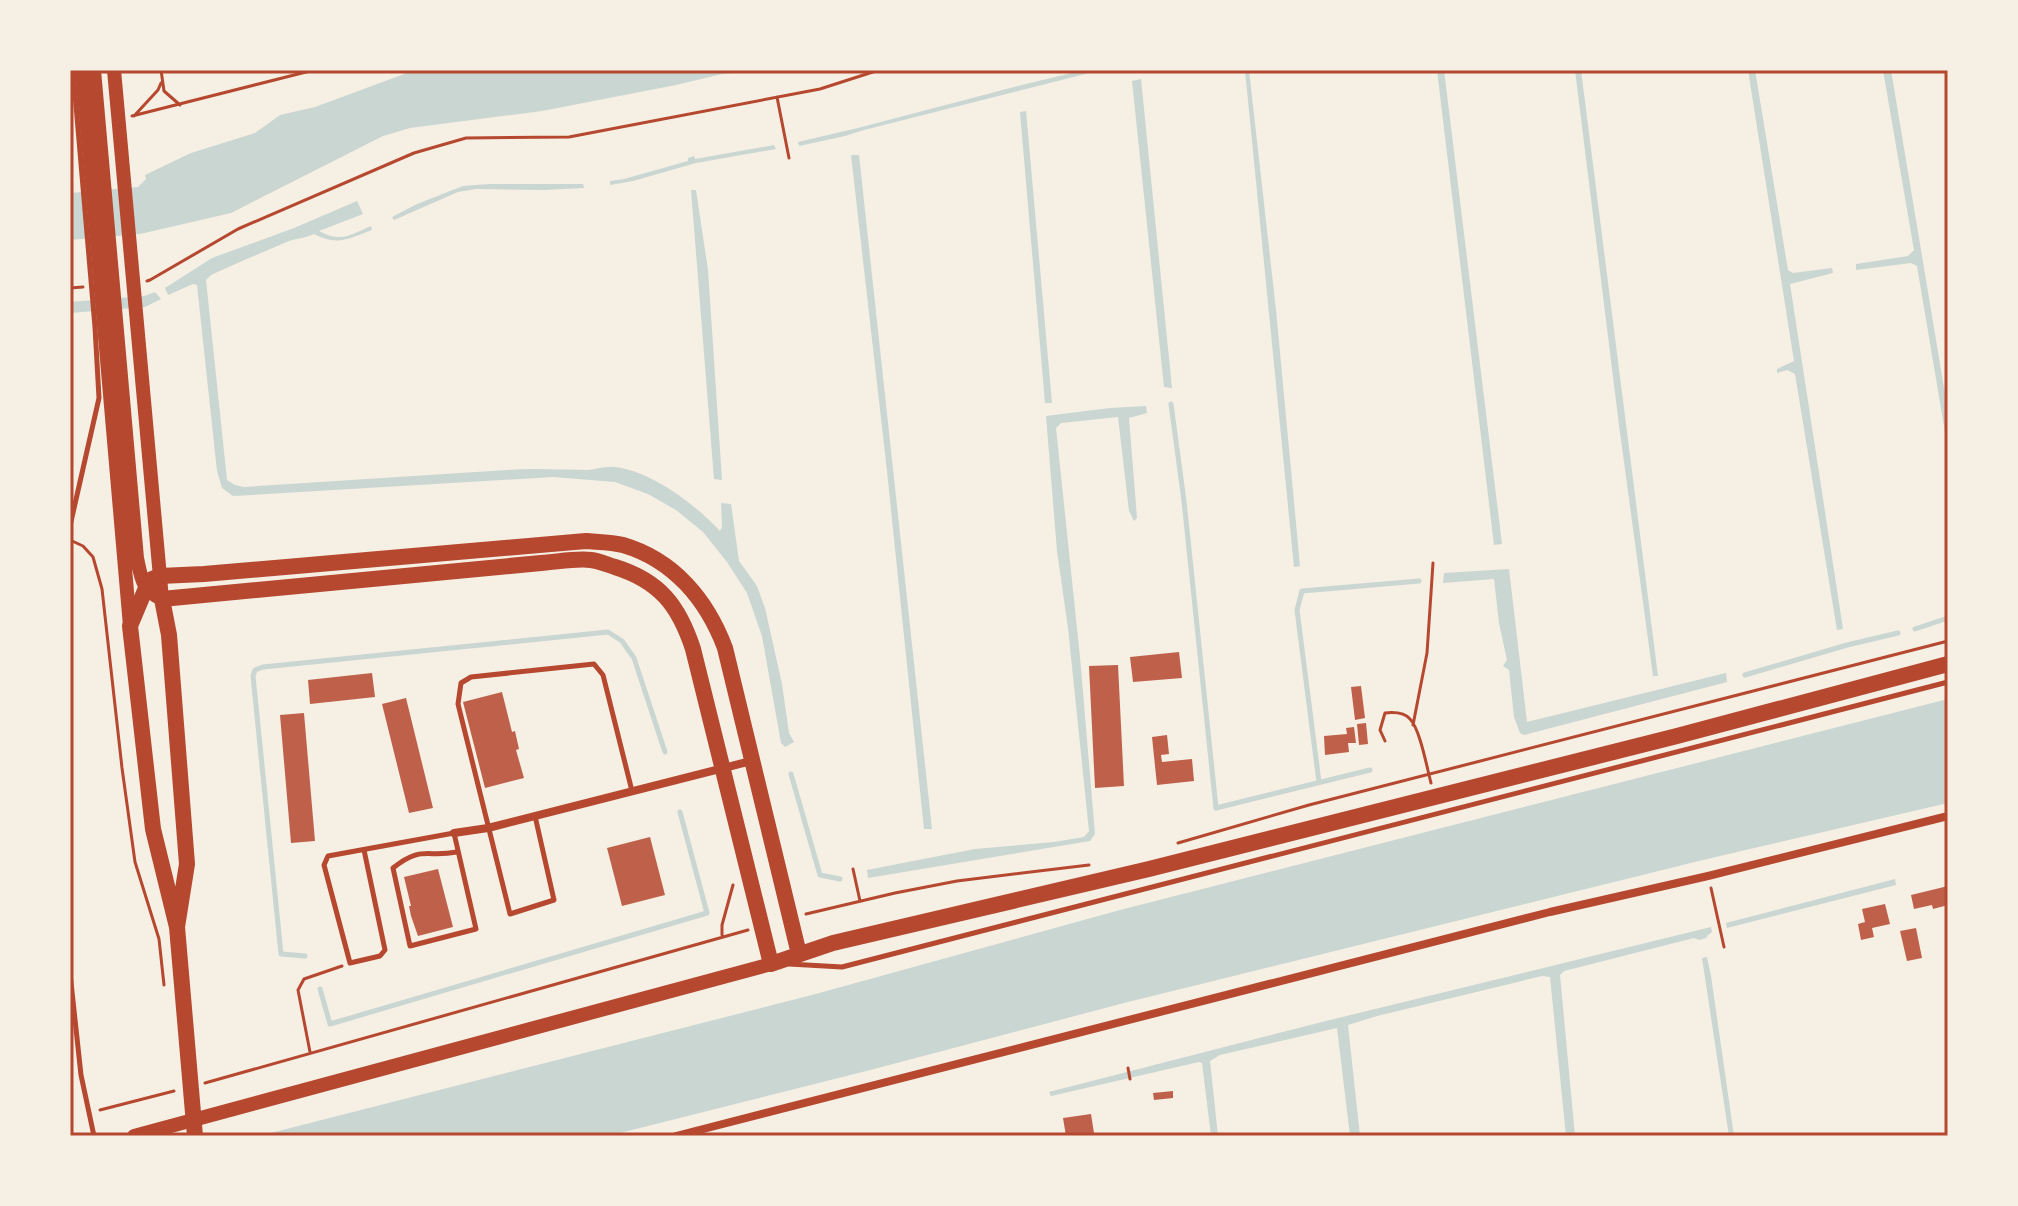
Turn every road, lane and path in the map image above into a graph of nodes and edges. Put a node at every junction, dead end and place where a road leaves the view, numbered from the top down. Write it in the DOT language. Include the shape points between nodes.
graph roads {
  1 [pos="73,70"];
  2 [pos="82,70"];
  3 [pos="94,70"];
  4 [pos="114,70"];
  5 [pos="161,70"];
  6 [pos="314,70"];
  7 [pos="879,70"];
  8 [pos="161,83"];
  9 [pos="85,88"];
  10 [pos="777,97"];
  11 [pos="134,116"];
  12 [pos="789,158"];
  13 [pos="137,282"];
  14 [pos="83,287"];
  15 [pos="70,288"];
  16 [pos="106,326"];
  17 [pos="70,526"];
  18 [pos="70,540"];
  19 [pos="1433,563"];
  20 [pos="160,576"];
  21 [pos="146,588"];
  22 [pos="162,599"];
  23 [pos="130,626"];
  24 [pos="1948,641"];
  25 [pos="1948,664"];
  26 [pos="1948,682"];
  27 [pos="1413,725"];
  28 [pos="1385,741"];
  29 [pos="751,761"];
  30 [pos="723,769"];
  31 [pos="1429,774"];
  32 [pos="632,792"];
  33 [pos="1435,796"];
  34 [pos="535,816"];
  35 [pos="1948,816"];
  36 [pos="488,828"];
  37 [pos="454,833"];
  38 [pos="1171,845"];
  39 [pos="364,850"];
  40 [pos="457,852"];
  41 [pos="1093,864"];
  42 [pos="853,869"];
  43 [pos="1708,876"];
  44 [pos="734,879"];
  45 [pos="860,901"];
  46 [pos="790,918"];
  47 [pos="762,926"];
  48 [pos="177,927"];
  49 [pos="722,937"];
  50 [pos="1724,947"];
  51 [pos="799,954"];
  52 [pos="350,963"];
  53 [pos="771,964"];
  54 [pos="814,964"];
  55 [pos="70,973"];
  56 [pos="165,994"];
  57 [pos="310,1052"];
  58 [pos="1128,1068"];
  59 [pos="1130,1079"];
  60 [pos="196,1085"];
  61 [pos="182,1089"];
  62 [pos="89,1113"];
  63 [pos="94,1136"];
  64 [pos="134,1136"];
  65 [pos="195,1136"];
  66 [pos="676,1136"];
  1 -- 9 [label="lane"];
  2 -- 9 [label="main road"];
  3 -- 9 [label="main road"];
  4 -- 20 [label="main road"];
  5 -- 8 [label="path"];
  6 -- 8 [label="path" via="180,105"];
  7 -- 10 [label="path"];
  8 -- 11 [label="path"];
  9 -- 16 [label="main road"];
  9 -- 16 [label="lane"];
  10 -- 12 [label="path"];
  10 -- 13 [label="path" via="569,137 466,138 414,153 238,229 150,280"];
  14 -- 15 [label="path"];
  16 -- 17 [label="lane" via="99,398"];
  16 -- 21 [label="main road" via="137,558"];
  16 -- 23 [label="main road"];
  18 -- 56 [label="path" via="93,557 102,589 135,862 159,939"];
  19 -- 27 [label="path" via="1427,653"];
  20 -- 21 [label="main road"];
  20 -- 22 [label="main road"];
  20 -- 29 [label="main road" via="586,541 620,544 677,573 715,623"];
  21 -- 22 [label="main road"];
  21 -- 23 [label="main road"];
  22 -- 30 [label="main road" via="591,560 655,585 673,606 693,649"];
  22 -- 48 [label="main road" via="187,864"];
  23 -- 48 [label="main road" via="153,829"];
  24 -- 31 [label="path"];
  25 -- 33 [label="main road"];
  26 -- 54 [label="lane" via="842,967"];
  27 -- 28 [label="path" via="1397,712 1385,713 1380,730"];
  27 -- 31 [label="path"];
  29 -- 30 [label="street"];
  29 -- 46 [label="main road"];
  30 -- 32 [label="street"];
  30 -- 47 [label="main road"];
  31 -- 33 [label="path"];
  31 -- 38 [label="path"];
  32 -- 34 [label="street"];
  32 -- 36 [label="lane" via="603,675 594,664 471,677 461,683 458,704"];
  33 -- 51 [label="main road"];
  34 -- 36 [label="street"];
  34 -- 36 [label="lane" via="554,900 510,914"];
  35 -- 43 [label="street"];
  36 -- 37 [label="street"];
  37 -- 39 [label="lane"];
  37 -- 40 [label="lane"];
  39 -- 52 [label="lane" via="385,950"];
  39 -- 52 [label="lane" via="332,854 324,865"];
  40 -- 40 [label="lane" via="421,852 393,868 410,946 476,929"];
  41 -- 45 [label="path" via="957,881"];
  42 -- 45 [label="path"];
  43 -- 50 [label="path"];
  43 -- 66 [label="street"];
  44 -- 49 [label="path"];
  45 -- 46 [label="path"];
  46 -- 51 [label="main road"];
  47 -- 49 [label="path"];
  47 -- 53 [label="main road"];
  48 -- 65 [label="main road"];
  49 -- 57 [label="path"];
  51 -- 53 [label="main road"];
  51 -- 54 [label="lane"];
  52 -- 57 [label="path" via="304,979 298,990"];
  53 -- 54 [label="lane"];
  53 -- 64 [label="main road"];
  55 -- 62 [label="lane"];
  57 -- 60 [label="path"];
  58 -- 59 [label="path"];
  61 -- 62 [label="path"];
  62 -- 63 [label="lane"];
}
